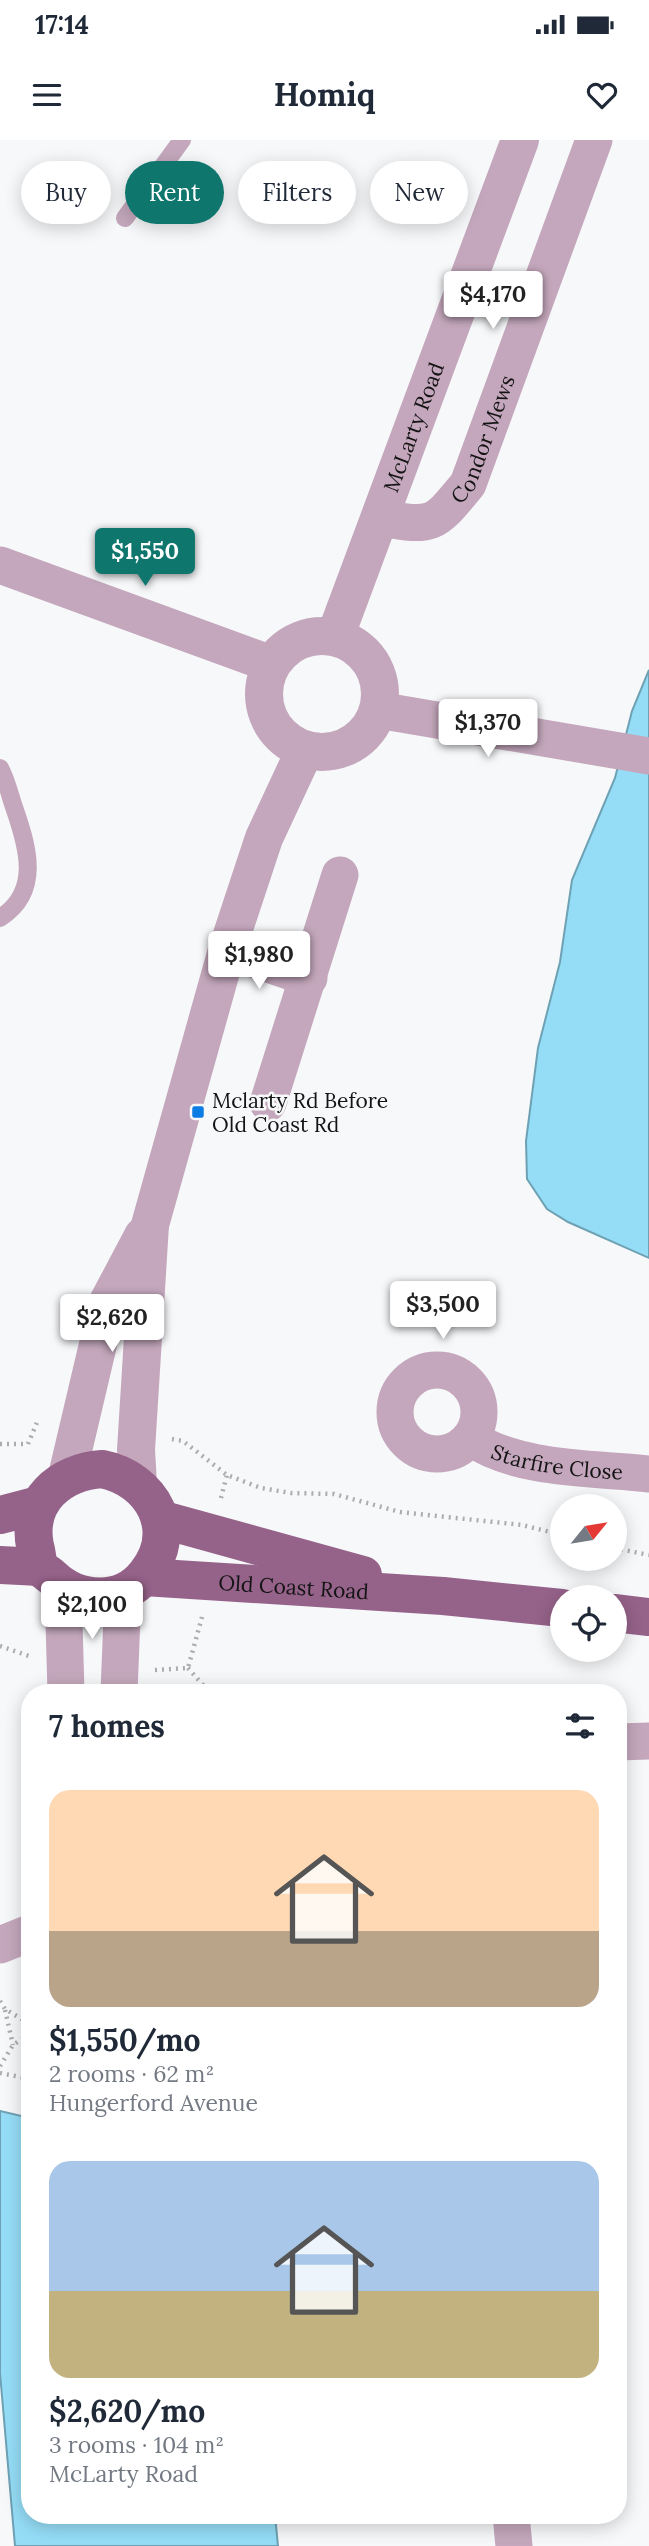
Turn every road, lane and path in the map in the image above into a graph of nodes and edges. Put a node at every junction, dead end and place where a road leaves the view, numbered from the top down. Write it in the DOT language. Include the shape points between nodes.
graph roads {
  1 [pos="182,140"];
  2 [pos="520,140"];
  3 [pos="594,140"];
  4 [pos="167,161"];
  5 [pos="382,518"];
  6 [pos="0,565"];
  7 [pos="335,637"];
  8 [pos="271,664"];
  9 [pos="378,710"];
  10 [pos="304,750"];
  11 [pos="649,757"];
  12 [pos="0,768"];
  13 [pos="340,875"];
  14 [pos="0,918"];
  15 [pos="227,950"];
  16 [pos="309,978"];
  17 [pos="268,1103"];
  18 [pos="150,1225"];
  19 [pos="81,1422"];
  20 [pos="137,1432"];
  21 [pos="471,1438"];
  22 [pos="0,1444"];
  23 [pos="649,1474"];
  24 [pos="67,1476"];
  25 [pos="138,1483"];
  26 [pos="39,1505"];
  27 [pos="0,1515"];
  28 [pos="160,1519"];
  29 [pos="550,1532"];
  30 [pos="627,1551"];
  31 [pos="649,1555"];
  32 [pos="0,1566"];
  33 [pos="52,1578"];
  34 [pos="134,1584"];
  35 [pos="443,1596"];
  36 [pos="550,1607"];
  37 [pos="627,1615"];
  38 [pos="649,1617"];
  39 [pos="188,1668"];
  40 [pos="65,1684"];
  41 [pos="120,1684"];
  42 [pos="202,1684"];
  43 [pos="649,1741"];
  44 [pos="627,1742"];
  45 [pos="21,1937"];
  46 [pos="0,1945"];
  47 [pos="0,2001"];
  48 [pos="5,2009"];
  49 [pos="21,2019"];
  50 [pos="21,2040"];
  51 [pos="13,2045"];
  52 [pos="0,2066"];
  53 [pos="0,2073"];
  54 [pos="21,2077"];
  55 [pos="512,2524"];
  56 [pos="514,2546"];
  1 -- 4 [label="lane"];
  2 -- 5 [label="street, McLarty Road"];
  3 -- 5 [label="street, Condor Mews" via="468,484 439,518 418,525"];
  5 -- 7 [label="street, McLarty Road"];
  6 -- 8 [label="street"];
  7 -- 8 [label="street" via="316,635 299,640"];
  7 -- 9 [label="street" via="352,644 376,672"];
  8 -- 10 [label="street" via="263,698 267,715 289,742"];
  9 -- 10 [label="street" via="371,726 342,749"];
  9 -- 11 [label="street"];
  10 -- 15 [label="street" via="264,838"];
  12 -- 14 [label="lane" via="30,867 23,895"];
  13 -- 16 [label="street"];
  15 -- 16 [label="street"];
  15 -- 18 [label="street"];
  16 -- 17 [label="street"];
  18 -- 19 [label="street" via="108,1302"];
  18 -- 20 [label="street"];
  19 -- 22 [label="path" via="40,1413 28,1444"];
  19 -- 24 [label="street"];
  20 -- 25 [label="street"];
  20 -- 29 [label="path" via="183,1441 227,1475 261,1488 334,1494 400,1512"];
  21 -- 23 [label="street, Starfire Close" via="486,1449 527,1460"];
  24 -- 25 [label="main road" via="102,1469"];
  24 -- 26 [label="main road"];
  25 -- 28 [label="main road"];
  26 -- 27 [label="main road"];
  26 -- 33 [label="main road" via="33,1533"];
  28 -- 34 [label="main road" via="160,1544 153,1564"];
  28 -- 35 [label="main road, Old Coast Road"];
  30 -- 31 [label="path"];
  32 -- 33 [label="main road, Old Coast Road"];
  33 -- 34 [label="main road, Old Coast Road" via="88,1597 110,1597"];
  33 -- 40 [label="street"];
  34 -- 35 [label="main road, Old Coast Road"];
  34 -- 41 [label="street"];
  35 -- 36 [label="main road, Old Coast Road"];
  37 -- 38 [label="main road"];
  39 -- 42 [label="path"];
  43 -- 44 [label="street"];
  45 -- 46 [label="street"];
  47 -- 48 [label="path"];
  48 -- 49 [label="path"];
  48 -- 51 [label="path"];
  50 -- 51 [label="path"];
  51 -- 52 [label="path"];
  53 -- 54 [label="path"];
  55 -- 56 [label="street"];
}
